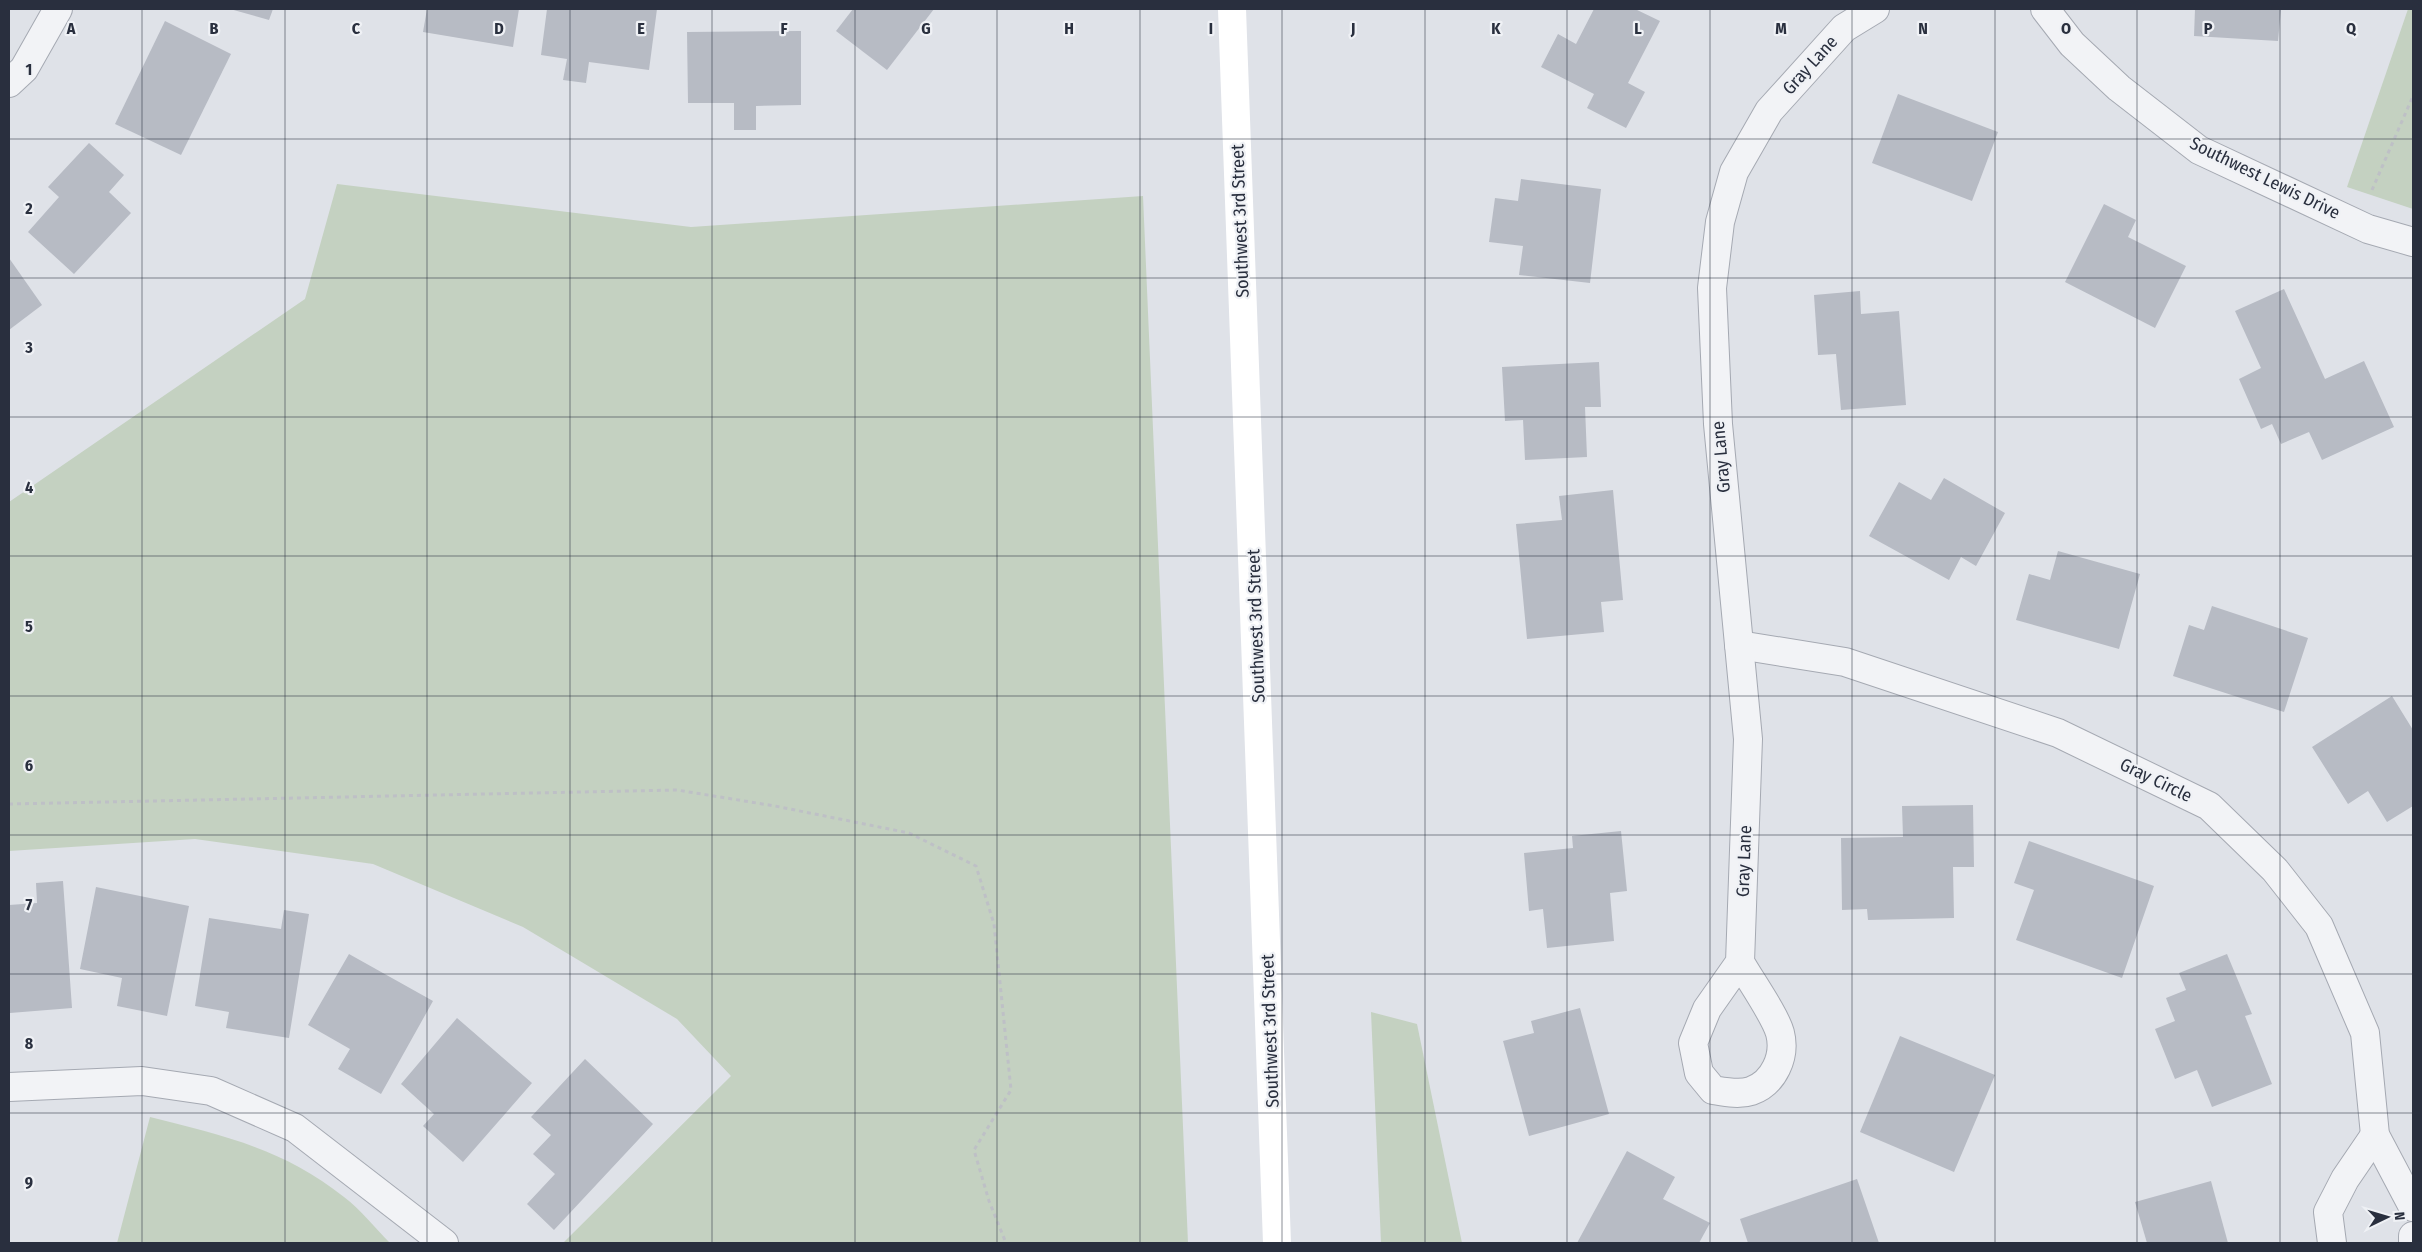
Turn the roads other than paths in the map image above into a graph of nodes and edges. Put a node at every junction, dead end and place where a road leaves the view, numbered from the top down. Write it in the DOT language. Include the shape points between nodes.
graph roads {
  1 [pos="58,9"];
  2 [pos="1232,9"];
  3 [pos="1875,9"];
  4 [pos="2045,9"];
  5 [pos="9,83"];
  6 [pos="2413,242"];
  7 [pos="1739,645"];
  8 [pos="1740,962"];
  9 [pos="9,1087"];
  10 [pos="2376,1135"];
  11 [pos="2413,1207"];
  12 [pos="2413,1236"];
  13 [pos="444,1243"];
  14 [pos="1278,1243"];
  15 [pos="2332,1243"];
  16 [pos="2413,1243"];
  1 -- 5 [label="street" via="24,69"];
  2 -- 14 [label="main road, Southwest 3rd Street"];
  3 -- 7 [label="street, Gray Lane" via="1844,28 1769,111 1734,172 1720,222 1712,288 1718,424"];
  4 -- 6 [label="street, Southwest Lewis Drive" via="2072,44 2118,88 2199,150 2368,229"];
  7 -- 8 [label="street, Gray Lane" via="1748,739"];
  7 -- 10 [label="street, Gray Circle" via="1845,662 2058,733 2209,806 2274,870 2319,926 2365,1033"];
  9 -- 13 [label="street" via="142,1081 211,1091 295,1128"];
  10 -- 11 [label="street, Gray Circle"];
  10 -- 15 [label="street" via="2345,1179 2328,1212"];
  12 -- 16 [label="street"];
}
